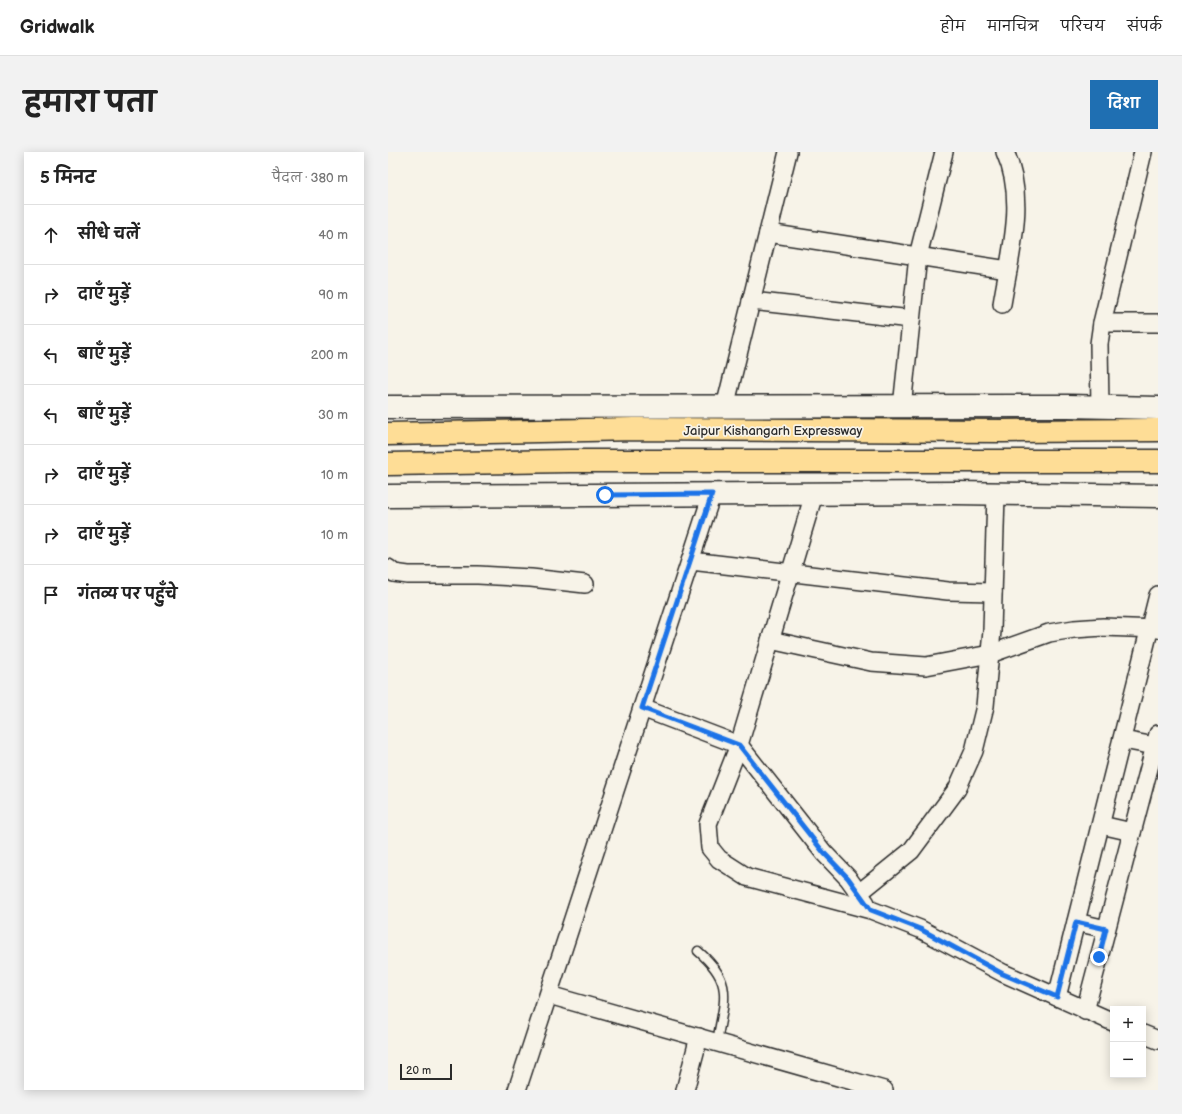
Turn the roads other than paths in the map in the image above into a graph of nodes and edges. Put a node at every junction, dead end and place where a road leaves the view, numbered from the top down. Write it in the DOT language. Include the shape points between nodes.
graph roads {
  1 [pos="788,152"];
  2 [pos="944,152"];
  3 [pos="1005,152"];
  4 [pos="1142,152"];
  5 [pos="768,233"];
  6 [pos="918,256"];
  7 [pos="1008,270"];
  8 [pos="751,301"];
  9 [pos="1002,304"];
  10 [pos="911,319"];
  11 [pos="1102,323"];
  12 [pos="1158,323"];
  13 [pos="902,406"];
  14 [pos="388,407"];
  15 [pos="725,407"];
  16 [pos="1100,407"];
  17 [pos="1158,408"];
  18 [pos="1158,430"];
  19 [pos="388,434"];
  20 [pos="1158,462"];
  21 [pos="388,464"];
  22 [pos="712,494"];
  23 [pos="814,494"];
  24 [pos="996,494"];
  25 [pos="388,496"];
  26 [pos="1158,496"];
  27 [pos="691,561"];
  28 [pos="388,568"];
  29 [pos="790,571"];
  30 [pos="585,584"];
  31 [pos="993,592"];
  32 [pos="1158,596"];
  33 [pos="1154,628"];
  34 [pos="770,640"];
  35 [pos="990,654"];
  36 [pos="642,708"];
  37 [pos="1123,740"];
  38 [pos="1156,740"];
  39 [pos="739,745"];
  40 [pos="1101,825"];
  41 [pos="1132,832"];
  42 [pos="859,893"];
  43 [pos="871,910"];
  44 [pos="1076,922"];
  45 [pos="1106,929"];
  46 [pos="698,951"];
  47 [pos="548,995"];
  48 [pos="1057,997"];
  49 [pos="1085,1011"];
  50 [pos="1110,1021"];
  51 [pos="1146,1035"];
  52 [pos="699,1037"];
  53 [pos="1158,1040"];
  54 [pos="717,1042"];
  55 [pos="517,1090"];
  56 [pos="685,1090"];
  57 [pos="884,1090"];
  1 -- 5 [label="street"];
  2 -- 6 [label="street"];
  3 -- 7 [label="street" via="1015,183 1017,218"];
  4 -- 11 [label="street"];
  5 -- 6 [label="street"];
  5 -- 8 [label="street"];
  6 -- 7 [label="street"];
  6 -- 10 [label="street"];
  7 -- 9 [label="street"];
  8 -- 10 [label="street"];
  8 -- 15 [label="street"];
  10 -- 13 [label="street"];
  11 -- 12 [label="street"];
  11 -- 16 [label="street" via="1099,344"];
  13 -- 15 [label="street"];
  13 -- 16 [label="street"];
  14 -- 15 [label="street"];
  16 -- 17 [label="street"];
  18 -- 19 [label="highway, Jaipur Kishangarh Expressway" via="635,429"];
  20 -- 21 [label="highway" via="570,461"];
  22 -- 23 [label="street"];
  22 -- 25 [label="street"];
  22 -- 27 [label="street"];
  23 -- 24 [label="street"];
  23 -- 29 [label="street"];
  24 -- 26 [label="street"];
  24 -- 31 [label="street"];
  27 -- 29 [label="street"];
  27 -- 36 [label="street"];
  28 -- 30 [label="street" via="394,573 408,575 478,575"];
  29 -- 31 [label="street" via="948,591"];
  29 -- 34 [label="street"];
  31 -- 35 [label="street"];
  32 -- 33 [label="street"];
  33 -- 35 [label="street" via="1074,629 1050,633"];
  33 -- 37 [label="street"];
  34 -- 35 [label="street" via="871,662 926,666"];
  34 -- 39 [label="street"];
  35 -- 42 [label="street" via="985,706 974,751 957,789 911,851"];
  36 -- 39 [label="street"];
  36 -- 47 [label="street"];
  37 -- 38 [label="street"];
  37 -- 40 [label="street"];
  38 -- 41 [label="street"];
  39 -- 42 [label="street"];
  39 -- 43 [label="street" via="708,824 710,848 719,859 747,877"];
  40 -- 41 [label="street"];
  40 -- 44 [label="street"];
  41 -- 45 [label="street"];
  42 -- 43 [label="street"];
  43 -- 48 [label="street" via="920,929 1003,974"];
  44 -- 45 [label="street"];
  44 -- 48 [label="street"];
  45 -- 49 [label="street"];
  46 -- 54 [label="lane" via="713,964 722,977 725,994"];
  47 -- 52 [label="street"];
  47 -- 55 [label="street"];
  48 -- 49 [label="street"];
  49 -- 50 [label="street"];
  51 -- 53 [label="street"];
  52 -- 54 [label="street"];
  52 -- 56 [label="street"];
  54 -- 57 [label="street"];
}
